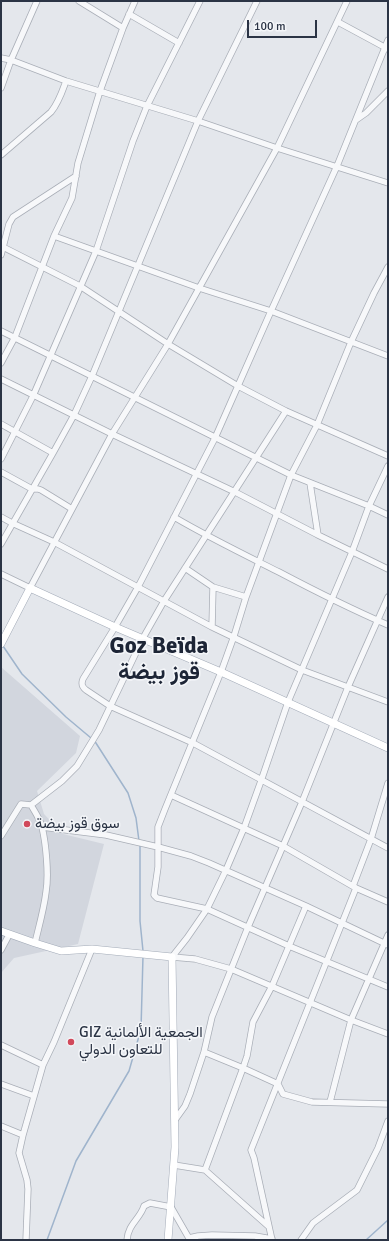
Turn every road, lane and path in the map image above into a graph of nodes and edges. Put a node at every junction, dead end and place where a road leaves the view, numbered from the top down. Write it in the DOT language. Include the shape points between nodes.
graph roads {
  1 [pos="37,1"];
  2 [pos="79,1"];
  3 [pos="135,1"];
  4 [pos="200,1"];
  5 [pos="256,1"];
  6 [pos="347,1"];
  7 [pos="129,14"];
  8 [pos="338,22"];
  9 [pos="123,28"];
  10 [pos="388,40"];
  11 [pos="179,42"];
  12 [pos="386,49"];
  13 [pos="1,58"];
  14 [pos="11,60"];
  15 [pos="66,80"];
  16 [pos="1,88"];
  17 [pos="100,91"];
  18 [pos="388,91"];
  19 [pos="147,106"];
  20 [pos="356,120"];
  21 [pos="198,121"];
  22 [pos="277,148"];
  23 [pos="1,155"];
  24 [pos="337,166"];
  25 [pos="76,176"];
  26 [pos="388,183"];
  27 [pos="54,236"];
  28 [pos="2,247"];
  29 [pos="96,251"];
  30 [pos="1,255"];
  31 [pos="138,266"];
  32 [pos="43,267"];
  33 [pos="388,267"];
  34 [pos="80,286"];
  35 [pos="199,288"];
  36 [pos="119,311"];
  37 [pos="271,311"];
  38 [pos="1,331"];
  39 [pos="14,337"];
  40 [pos="351,342"];
  41 [pos="168,344"];
  42 [pos="50,355"];
  43 [pos="388,356"];
  44 [pos="1,363"];
  45 [pos="92,376"];
  46 [pos="1,379"];
  47 [pos="238,386"];
  48 [pos="33,396"];
  49 [pos="134,397"];
  50 [pos="286,411"];
  51 [pos="74,415"];
  52 [pos="1,424"];
  53 [pos="317,425"];
  54 [pos="14,432"];
  55 [pos="112,434"];
  56 [pos="215,438"];
  57 [pos="54,453"];
  58 [pos="388,456"];
  59 [pos="257,458"];
  60 [pos="1,459"];
  61 [pos="388,466"];
  62 [pos="1,472"];
  63 [pos="197,474"];
  64 [pos="291,475"];
  65 [pos="310,483"];
  66 [pos="32,489"];
  67 [pos="235,492"];
  68 [pos="369,506"];
  69 [pos="72,508"];
  70 [pos="278,513"];
  71 [pos="388,515"];
  72 [pos="1,517"];
  73 [pos="174,517"];
  74 [pos="12,523"];
  75 [pos="206,535"];
  76 [pos="318,535"];
  77 [pos="54,542"];
  78 [pos="1,544"];
  79 [pos="352,552"];
  80 [pos="259,562"];
  81 [pos="185,568"];
  82 [pos="388,569"];
  83 [pos="1,574"];
  84 [pos="138,587"];
  85 [pos="213,587"];
  86 [pos="30,588"];
  87 [pos="246,597"];
  88 [pos="388,597"];
  89 [pos="332,599"];
  90 [pos="164,602"];
  91 [pos="377,620"];
  92 [pos="388,625"];
  93 [pos="115,627"];
  94 [pos="212,627"];
  95 [pos="234,636"];
  96 [pos="143,638"];
  97 [pos="1,644"];
  98 [pos="302,670"];
  99 [pos="221,672"];
  100 [pos="348,687"];
  101 [pos="288,702"];
  102 [pos="388,702"];
  103 [pos="110,706"];
  104 [pos="334,723"];
  105 [pos="193,743"];
  106 [pos="388,748"];
  107 [pos="261,781"];
  108 [pos="388,783"];
  109 [pos="171,794"];
  110 [pos="302,802"];
  111 [pos="31,805"];
  112 [pos="42,827"];
  113 [pos="244,828"];
  114 [pos="1,836"];
  115 [pos="371,839"];
  116 [pos="283,846"];
  117 [pos="158,847"];
  118 [pos="388,848"];
  119 [pos="226,870"];
  120 [pos="354,887"];
  121 [pos="265,888"];
  122 [pos="388,902"];
  123 [pos="306,906"];
  124 [pos="207,909"];
  125 [pos="342,924"];
  126 [pos="248,927"];
  127 [pos="1,931"];
  128 [pos="9,935"];
  129 [pos="388,935"];
  130 [pos="35,943"];
  131 [pos="386,944"];
  132 [pos="289,946"];
  133 [pos="92,949"];
  134 [pos="1,950"];
  135 [pos="172,957"];
  136 [pos="326,961"];
  137 [pos="231,969"];
  138 [pos="369,979"];
  139 [pos="272,986"];
  140 [pos="388,987"];
  141 [pos="310,1002"];
  142 [pos="351,1020"];
  143 [pos="388,1034"];
  144 [pos="1,1045"];
  145 [pos="204,1052"];
  146 [pos="43,1066"];
  147 [pos="243,1068"];
  148 [pos="1,1084"];
  149 [pos="278,1084"];
  150 [pos="34,1096"];
  151 [pos="330,1102"];
  152 [pos="388,1104"];
  153 [pos="175,1120"];
  154 [pos="388,1121"];
  155 [pos="1,1126"];
  156 [pos="23,1135"];
  157 [pos="174,1165"];
  158 [pos="205,1170"];
  159 [pos="171,1207"];
  160 [pos="268,1226"];
  161 [pos="190,1239"];
  162 [pos="26,1240"];
  163 [pos="127,1240"];
  164 [pos="168,1240"];
  165 [pos="272,1240"];
  166 [pos="301,1240"];
  1 -- 14 [label="street"];
  2 -- 9 [label="street"];
  3 -- 7 [label="street"];
  4 -- 11 [label="street"];
  5 -- 21 [label="street"];
  6 -- 8 [label="street"];
  7 -- 9 [label="street"];
  7 -- 11 [label="street"];
  8 -- 12 [label="street"];
  8 -- 22 [label="street"];
  9 -- 17 [label="street"];
  10 -- 12 [label="street"];
  11 -- 19 [label="street"];
  12 -- 20 [label="street"];
  13 -- 14 [label="street"];
  14 -- 15 [label="street"];
  14 -- 16 [label="street"];
  15 -- 17 [label="street"];
  15 -- 23 [label="street" via="60,98 51,112"];
  17 -- 19 [label="street"];
  17 -- 25 [label="street"];
  18 -- 20 [label="street"];
  19 -- 21 [label="street"];
  19 -- 29 [label="street"];
  20 -- 24 [label="street"];
  21 -- 22 [label="street"];
  21 -- 31 [label="street"];
  22 -- 24 [label="street"];
  22 -- 35 [label="street"];
  24 -- 26 [label="street"];
  24 -- 37 [label="street"];
  25 -- 27 [label="street" via="72,198"];
  25 -- 28 [label="street" via="13,217"];
  27 -- 29 [label="street"];
  27 -- 32 [label="street"];
  28 -- 30 [label="street"];
  28 -- 32 [label="street"];
  29 -- 31 [label="street"];
  29 -- 34 [label="street"];
  31 -- 35 [label="street"];
  31 -- 36 [label="street"];
  32 -- 34 [label="street"];
  32 -- 39 [label="street"];
  33 -- 40 [label="street"];
  34 -- 36 [label="street"];
  34 -- 42 [label="street"];
  35 -- 37 [label="street"];
  35 -- 41 [label="street"];
  36 -- 41 [label="street"];
  36 -- 45 [label="street"];
  37 -- 40 [label="street"];
  37 -- 47 [label="street"];
  38 -- 39 [label="street"];
  39 -- 42 [label="street"];
  39 -- 44 [label="street"];
  40 -- 43 [label="street"];
  40 -- 53 [label="street"];
  41 -- 47 [label="street"];
  41 -- 49 [label="street"];
  42 -- 45 [label="street"];
  42 -- 48 [label="street"];
  45 -- 49 [label="street"];
  45 -- 51 [label="street"];
  46 -- 48 [label="street"];
  47 -- 50 [label="street"];
  47 -- 56 [label="street"];
  48 -- 51 [label="street"];
  48 -- 54 [label="street"];
  49 -- 55 [label="street"];
  49 -- 56 [label="street"];
  50 -- 53 [label="street"];
  50 -- 59 [label="street"];
  51 -- 55 [label="street"];
  51 -- 57 [label="street"];
  52 -- 54 [label="street"];
  53 -- 58 [label="street"];
  53 -- 64 [label="street"];
  54 -- 57 [label="street"];
  54 -- 60 [label="street"];
  55 -- 63 [label="street"];
  55 -- 69 [label="street"];
  56 -- 59 [label="street"];
  56 -- 63 [label="street"];
  57 -- 66 [label="street"];
  59 -- 64 [label="street"];
  59 -- 67 [label="street"];
  61 -- 68 [label="street"];
  62 -- 66 [label="street"];
  63 -- 67 [label="street"];
  63 -- 73 [label="street"];
  64 -- 65 [label="street"];
  64 -- 70 [label="street"];
  65 -- 68 [label="street"];
  65 -- 76 [label="street"];
  66 -- 69 [label="street" via="41,490"];
  66 -- 74 [label="street"];
  67 -- 70 [label="street"];
  67 -- 75 [label="street"];
  68 -- 71 [label="street"];
  68 -- 79 [label="street"];
  69 -- 77 [label="street"];
  70 -- 76 [label="street"];
  70 -- 80 [label="street"];
  72 -- 74 [label="street"];
  73 -- 75 [label="street"];
  73 -- 84 [label="street"];
  74 -- 77 [label="street"];
  74 -- 78 [label="street"];
  75 -- 80 [label="street"];
  75 -- 81 [label="street"];
  76 -- 79 [label="street"];
  77 -- 84 [label="street"];
  77 -- 86 [label="street"];
  79 -- 82 [label="street"];
  79 -- 89 [label="street"];
  80 -- 87 [label="street"];
  80 -- 89 [label="street"];
  81 -- 85 [label="street"];
  81 -- 90 [label="street"];
  83 -- 86 [label="street"];
  84 -- 90 [label="street"];
  84 -- 93 [label="street"];
  85 -- 87 [label="street"];
  85 -- 94 [label="street"];
  86 -- 93 [label="main road"];
  86 -- 97 [label="main road"];
  87 -- 95 [label="street"];
  88 -- 91 [label="street"];
  89 -- 91 [label="street"];
  89 -- 98 [label="street"];
  90 -- 94 [label="street"];
  90 -- 96 [label="street"];
  91 -- 92 [label="street"];
  91 -- 100 [label="street"];
  93 -- 96 [label="main road"];
  93 -- 103 [label="street" via="82,679 86,690"];
  94 -- 95 [label="street"];
  95 -- 98 [label="street"];
  95 -- 99 [label="street"];
  96 -- 99 [label="main road"];
  96 -- 103 [label="street"];
  98 -- 100 [label="street"];
  98 -- 101 [label="street"];
  99 -- 101 [label="main road"];
  99 -- 105 [label="street"];
  100 -- 102 [label="street"];
  100 -- 104 [label="street"];
  101 -- 104 [label="main road"];
  101 -- 107 [label="street"];
  103 -- 105 [label="street"];
  103 -- 111 [label="street" via="77,766"];
  104 -- 106 [label="main road"];
  104 -- 110 [label="street"];
  105 -- 107 [label="street"];
  105 -- 109 [label="street"];
  107 -- 110 [label="street"];
  107 -- 113 [label="street"];
  108 -- 115 [label="street"];
  109 -- 113 [label="street"];
  109 -- 117 [label="street" via="158,827"];
  110 -- 115 [label="street"];
  110 -- 116 [label="street"];
  111 -- 112 [label="street"];
  111 -- 114 [label="street" via="21,804"];
  112 -- 117 [label="street" via="106,835"];
  112 -- 130 [label="street" via="47,891"];
  113 -- 116 [label="street"];
  113 -- 119 [label="street"];
  115 -- 118 [label="street"];
  115 -- 120 [label="street"];
  116 -- 120 [label="street"];
  116 -- 121 [label="street"];
  117 -- 119 [label="street" via="191,856"];
  117 -- 124 [label="street" via="154,895 157,898"];
  119 -- 121 [label="street"];
  119 -- 124 [label="street"];
  120 -- 122 [label="street"];
  120 -- 125 [label="street"];
  121 -- 123 [label="street"];
  121 -- 126 [label="street"];
  123 -- 125 [label="street"];
  123 -- 132 [label="street"];
  124 -- 126 [label="street"];
  124 -- 135 [label="street"];
  125 -- 131 [label="street"];
  125 -- 136 [label="street"];
  126 -- 132 [label="street"];
  126 -- 137 [label="street"];
  127 -- 128 [label="main road"];
  128 -- 130 [label="main road"];
  128 -- 134 [label="street"];
  129 -- 131 [label="street"];
  130 -- 133 [label="main road" via="61,951"];
  131 -- 138 [label="street"];
  132 -- 136 [label="street"];
  132 -- 139 [label="street"];
  133 -- 135 [label="main road"];
  133 -- 146 [label="street"];
  135 -- 137 [label="street" via="195,959"];
  135 -- 153 [label="main road"];
  136 -- 138 [label="street"];
  136 -- 141 [label="street"];
  137 -- 139 [label="street"];
  137 -- 145 [label="street" via="212,1017"];
  138 -- 140 [label="street"];
  138 -- 142 [label="street"];
  139 -- 141 [label="street"];
  139 -- 147 [label="street" via="253,1022"];
  141 -- 142 [label="street"];
  141 -- 149 [label="street"];
  142 -- 143 [label="street"];
  142 -- 151 [label="street"];
  144 -- 146 [label="street"];
  145 -- 147 [label="street"];
  145 -- 153 [label="street" via="185,1106"];
  146 -- 150 [label="street"];
  147 -- 149 [label="street"];
  147 -- 158 [label="street"];
  148 -- 150 [label="street"];
  149 -- 151 [label="street" via="283,1094 312,1102"];
  149 -- 160 [label="street" via="252,1150"];
  150 -- 156 [label="street"];
  151 -- 152 [label="street"];
  153 -- 157 [label="main road"];
  154 -- 166 [label="street" via="357,1190 313,1223"];
  155 -- 156 [label="street"];
  156 -- 162 [label="street" via="19,1153 28,1189"];
  157 -- 158 [label="street"];
  157 -- 159 [label="main road"];
  158 -- 160 [label="street"];
  159 -- 161 [label="street"];
  159 -- 163 [label="street" via="150,1203 144,1206 130,1228"];
  159 -- 164 [label="main road"];
  160 -- 165 [label="street"];
  161 -- 165 [label="street" via="212,1235 256,1236"];
}
